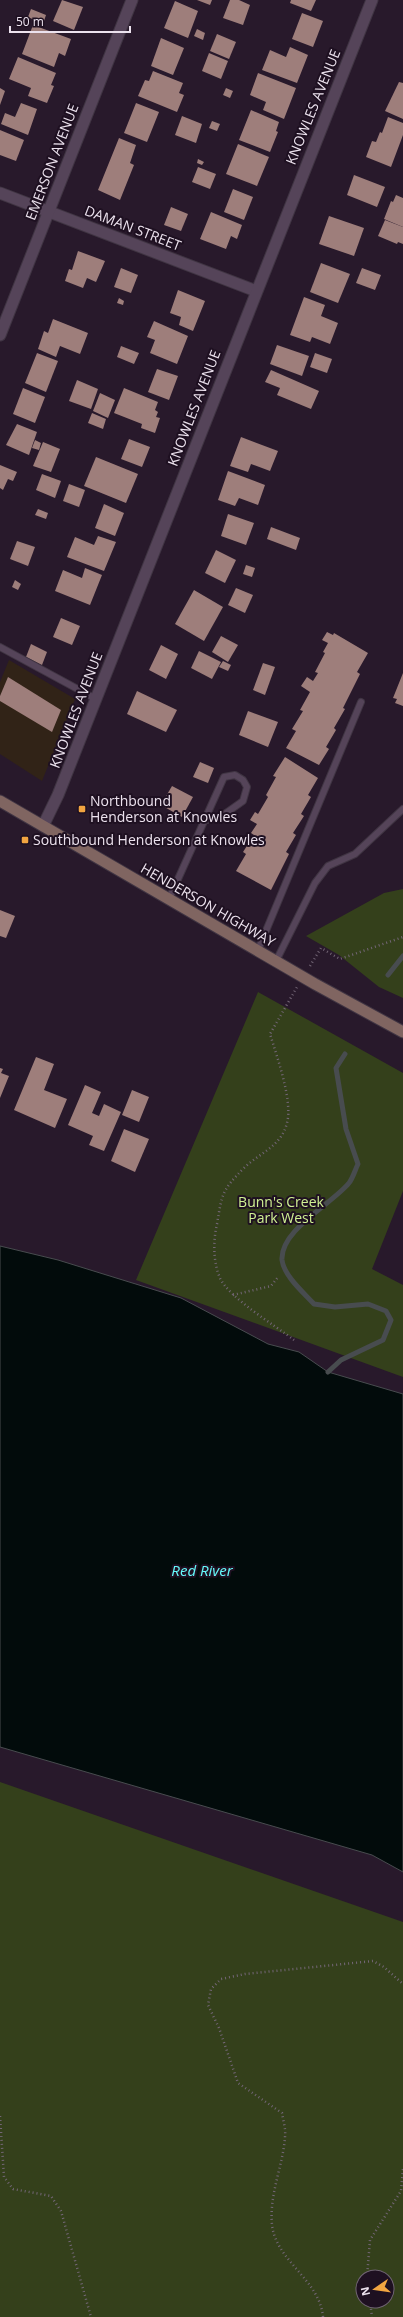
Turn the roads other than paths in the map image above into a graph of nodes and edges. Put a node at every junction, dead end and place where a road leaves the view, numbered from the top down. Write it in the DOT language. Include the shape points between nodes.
graph roads {
  1 [pos="132,0"];
  2 [pos="372,0"];
  3 [pos="0,193"];
  4 [pos="49,212"];
  5 [pos="256,291"];
  6 [pos="0,335"];
  7 [pos="0,647"];
  8 [pos="96,699"];
  9 [pos="361,702"];
  10 [pos="0,801"];
  11 [pos="403,809"];
  12 [pos="207,820"];
  13 [pos="43,826"];
  14 [pos="169,899"];
  15 [pos="258,950"];
  16 [pos="276,962"];
  17 [pos="403,1032"];
  1 -- 4 [label="street, EMERSON AVENUE"];
  2 -- 5 [label="street, KNOWLES AVENUE"];
  3 -- 4 [label="street, DAMAN STREET"];
  4 -- 5 [label="street, DAMAN STREET"];
  4 -- 6 [label="street, EMERSON AVENUE"];
  5 -- 8 [label="street, KNOWLES AVENUE"];
  7 -- 8 [label="lane"];
  8 -- 13 [label="street, KNOWLES AVENUE"];
  9 -- 15 [label="lane"];
  10 -- 13 [label="main road, HENDERSON HIGHWAY"];
  11 -- 16 [label="lane" via="355,854 328,866 314,883"];
  12 -- 12 [label="lane" via="224,777 235,775 243,780 247,787 243,801 219,818"];
  12 -- 14 [label="lane"];
  13 -- 14 [label="main road, HENDERSON HIGHWAY"];
  14 -- 15 [label="main road, HENDERSON HIGHWAY"];
  15 -- 16 [label="main road, HENDERSON HIGHWAY"];
  16 -- 17 [label="main road, HENDERSON HIGHWAY"];
}
